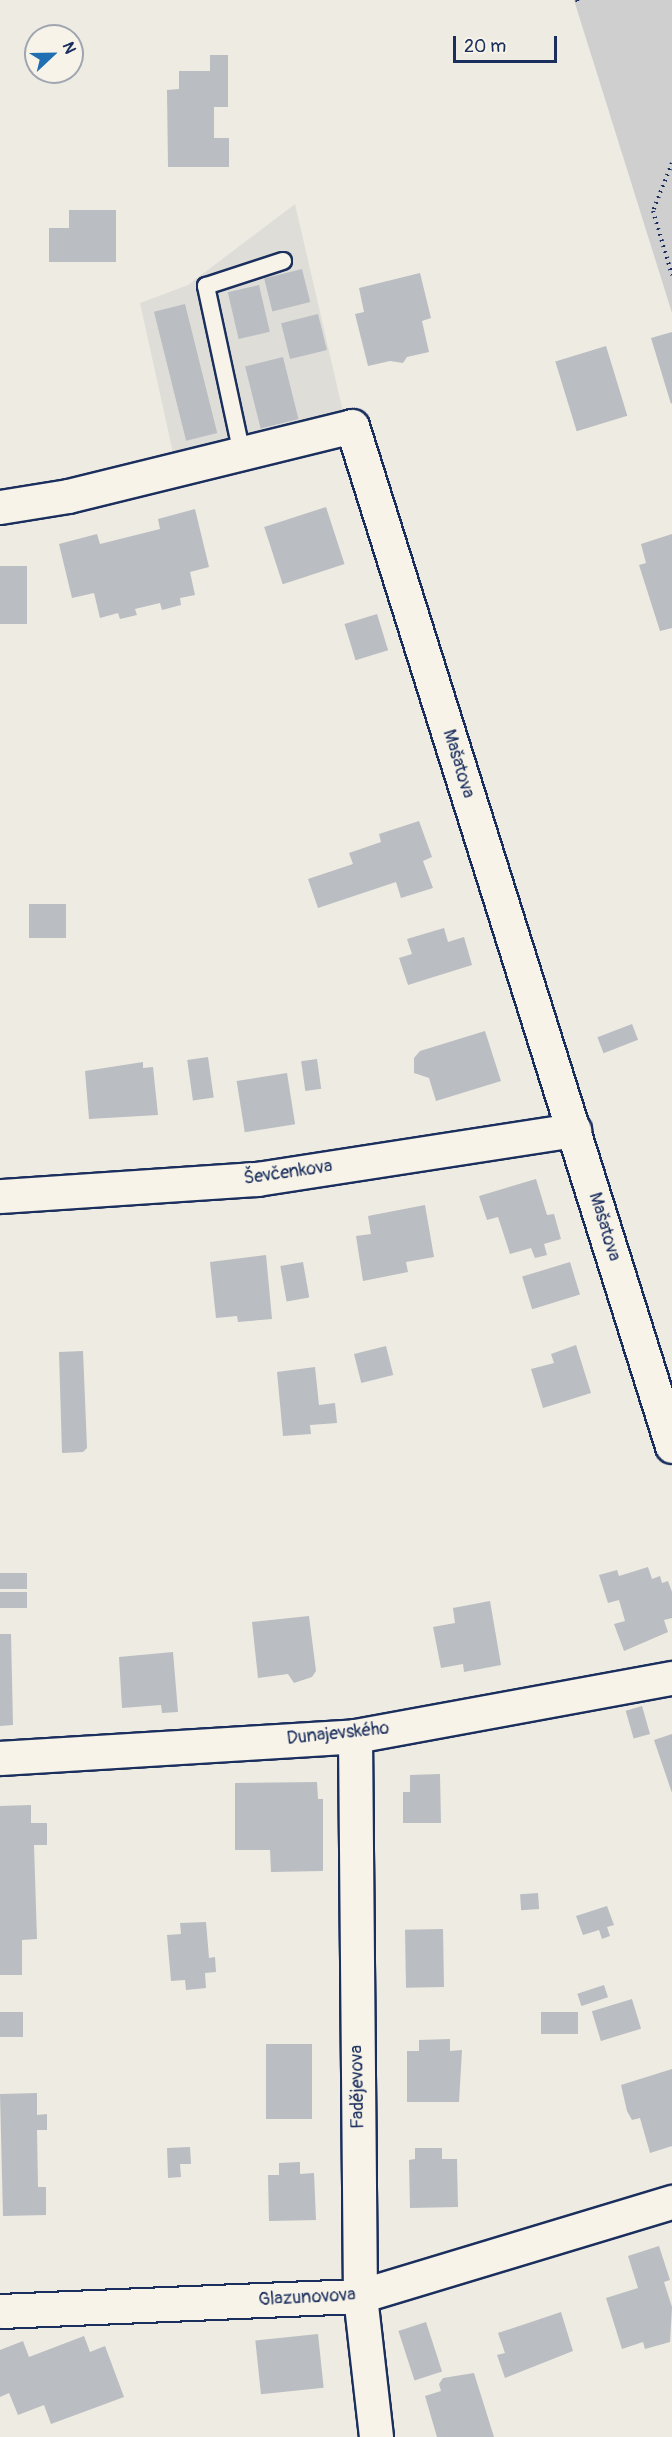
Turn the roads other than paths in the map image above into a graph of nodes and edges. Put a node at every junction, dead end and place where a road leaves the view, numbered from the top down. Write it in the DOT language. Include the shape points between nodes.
graph roads {
  1 [pos="283,261"];
  2 [pos="242,453"];
  3 [pos="0,507"];
  4 [pos="574,1130"];
  5 [pos="0,1196"];
  6 [pos="672,1446"];
  7 [pos="672,1678"];
  8 [pos="355,1736"];
  9 [pos="0,1758"];
  10 [pos="672,2202"];
  11 [pos="360,2296"];
  12 [pos="0,2311"];
  13 [pos="376,2437"];
  1 -- 2 [label="lane" via="206,286"];
  2 -- 3 [label="street, Mašatova" via="68,496"];
  2 -- 4 [label="street, Mašatova" via="352,426"];
  4 -- 5 [label="street, Ševčenkova" via="256,1179"];
  4 -- 6 [label="street, Mašatova"];
  7 -- 8 [label="street, Dunajevského"];
  8 -- 9 [label="street, Dunajevského"];
  8 -- 11 [label="street, Fadějevova"];
  10 -- 11 [label="street, Glazunovova"];
  11 -- 12 [label="street, Glazunovova"];
  11 -- 13 [label="street, Fadějevova"];
}
